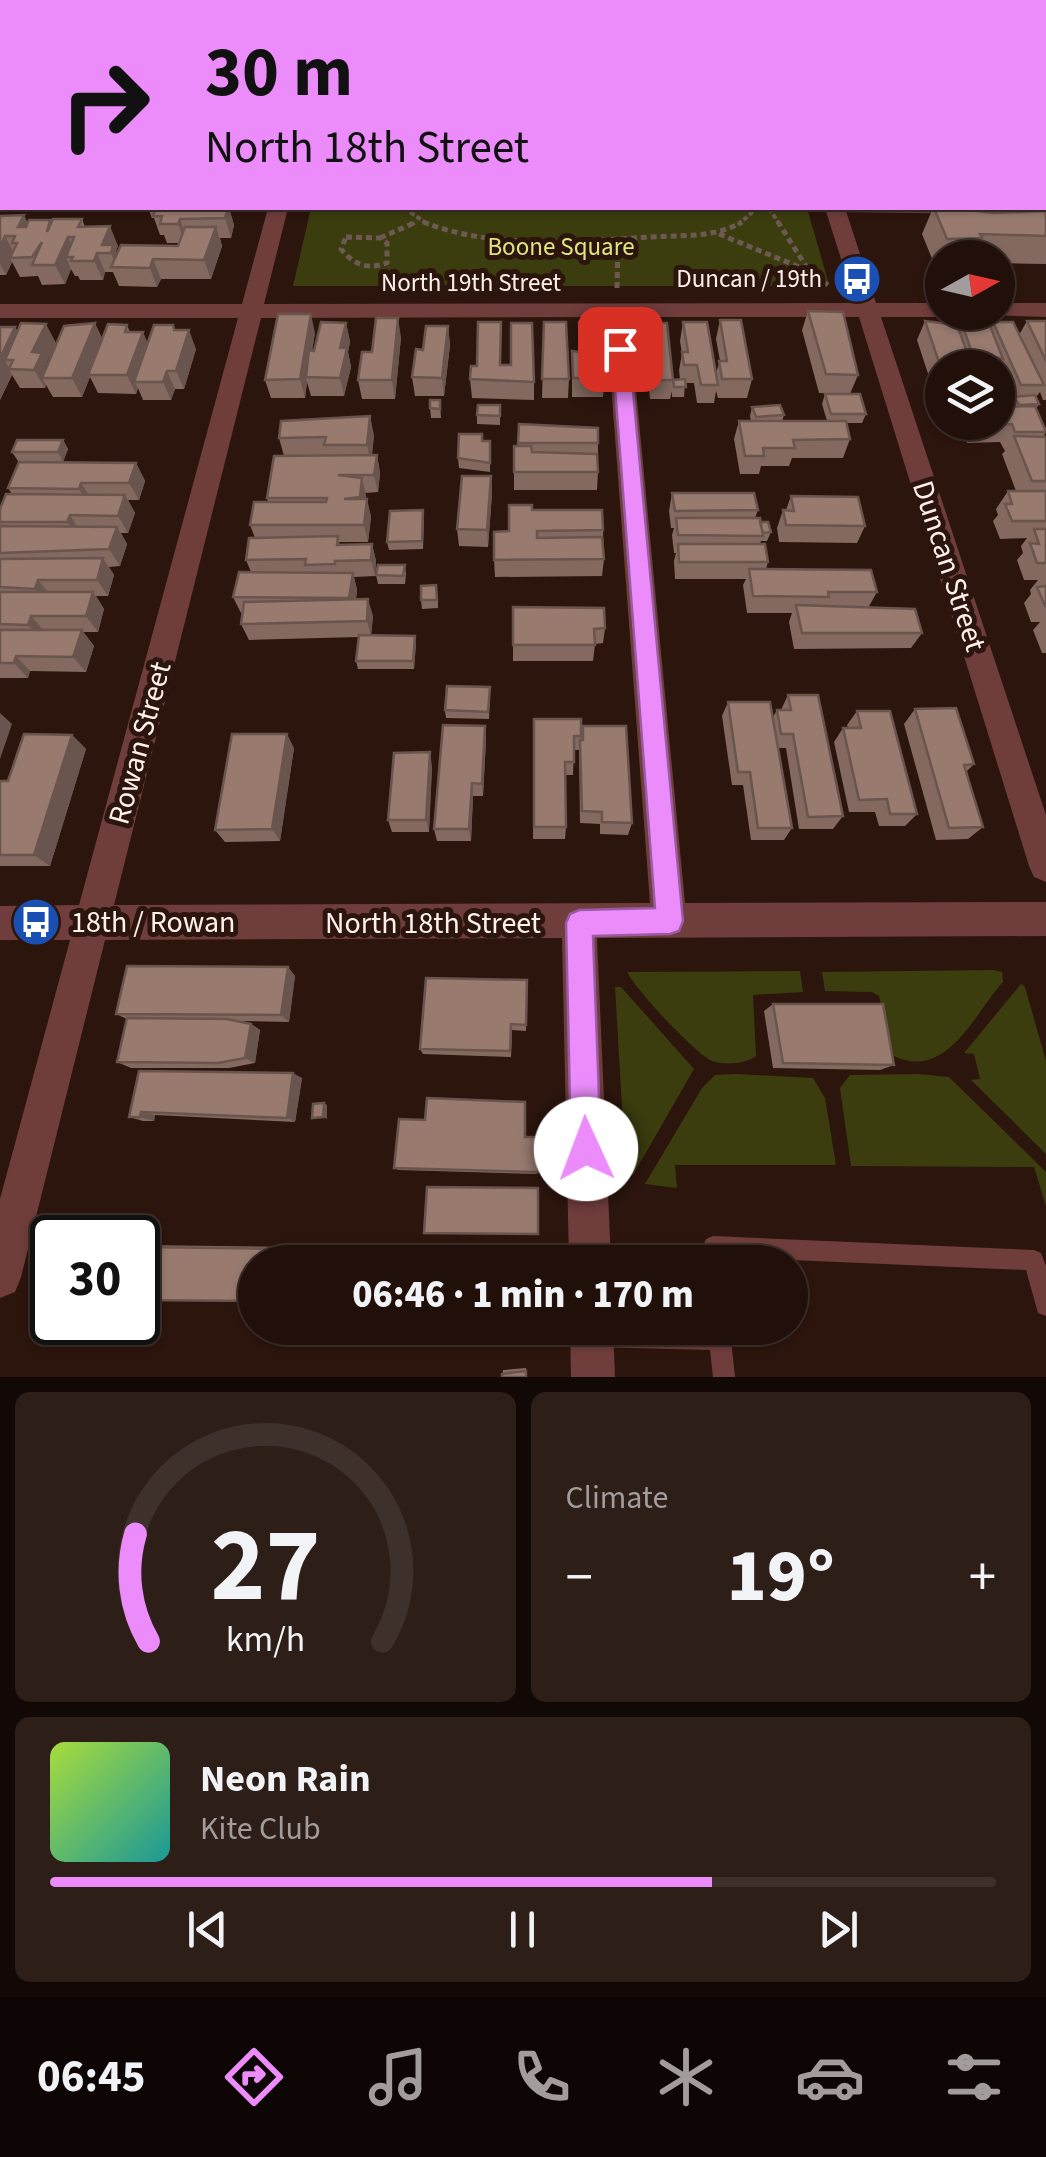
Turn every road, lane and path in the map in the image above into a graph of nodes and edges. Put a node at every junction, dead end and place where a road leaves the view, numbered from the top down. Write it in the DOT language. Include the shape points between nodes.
graph roads {
  1 [pos="291,210"];
  2 [pos="406,210"];
  3 [pos="754,210"];
  4 [pos="770,210"];
  5 [pos="836,210"];
  6 [pos="940,210"];
  7 [pos="1046,212"];
  8 [pos="418,221"];
  9 [pos="718,233"];
  10 [pos="380,238"];
  11 [pos="618,240"];
  12 [pos="809,271"];
  13 [pos="834,288"];
  14 [pos="617,300"];
  15 [pos="868,310"];
  16 [pos="925,310"];
  17 [pos="1015,310"];
  18 [pos="1046,310"];
  19 [pos="0,311"];
  20 [pos="253,311"];
  21 [pos="1046,866"];
  22 [pos="1046,919"];
  23 [pos="670,921"];
  24 [pos="0,922"];
  25 [pos="94,922"];
  26 [pos="579,923"];
  27 [pos="589,1245"];
  28 [pos="808,1250"];
  29 [pos="0,1278"];
  30 [pos="1046,1306"];
  31 [pos="721,1345"];
  32 [pos="724,1377"];
  1 -- 20 [label="street, Rowan Street"];
  2 -- 8 [label="path"];
  3 -- 9 [label="path"];
  4 -- 12 [label="path"];
  5 -- 15 [label="street, Duncan Street"];
  6 -- 7 [label="lane"];
  8 -- 10 [label="path"];
  8 -- 11 [label="path" via="530,241"];
  9 -- 11 [label="path"];
  9 -- 12 [label="path"];
  10 -- 10 [label="path" via="346,237 342,249 351,262 372,269 387,263 387,244"];
  11 -- 14 [label="path"];
  12 -- 13 [label="path"];
  14 -- 15 [label="street, North 19th Street"];
  14 -- 20 [label="street, North 19th Street"];
  14 -- 23 [label="street"];
  15 -- 16 [label="street, North 19th Street"];
  15 -- 21 [label="street, Duncan Street"];
  17 -- 18 [label="street"];
  19 -- 20 [label="street, North 19th Street"];
  20 -- 25 [label="street, Rowan Street"];
  22 -- 23 [label="street, North 18th Street"];
  23 -- 26 [label="street, North 18th Street"];
  24 -- 25 [label="street, North 18th Street"];
  25 -- 26 [label="street, North 18th Street"];
  25 -- 29 [label="street, Rowan Street"];
  26 -- 27 [label="street"];
  28 -- 30 [label="lane" via="1034,1260"];
  31 -- 32 [label="lane"];
}
